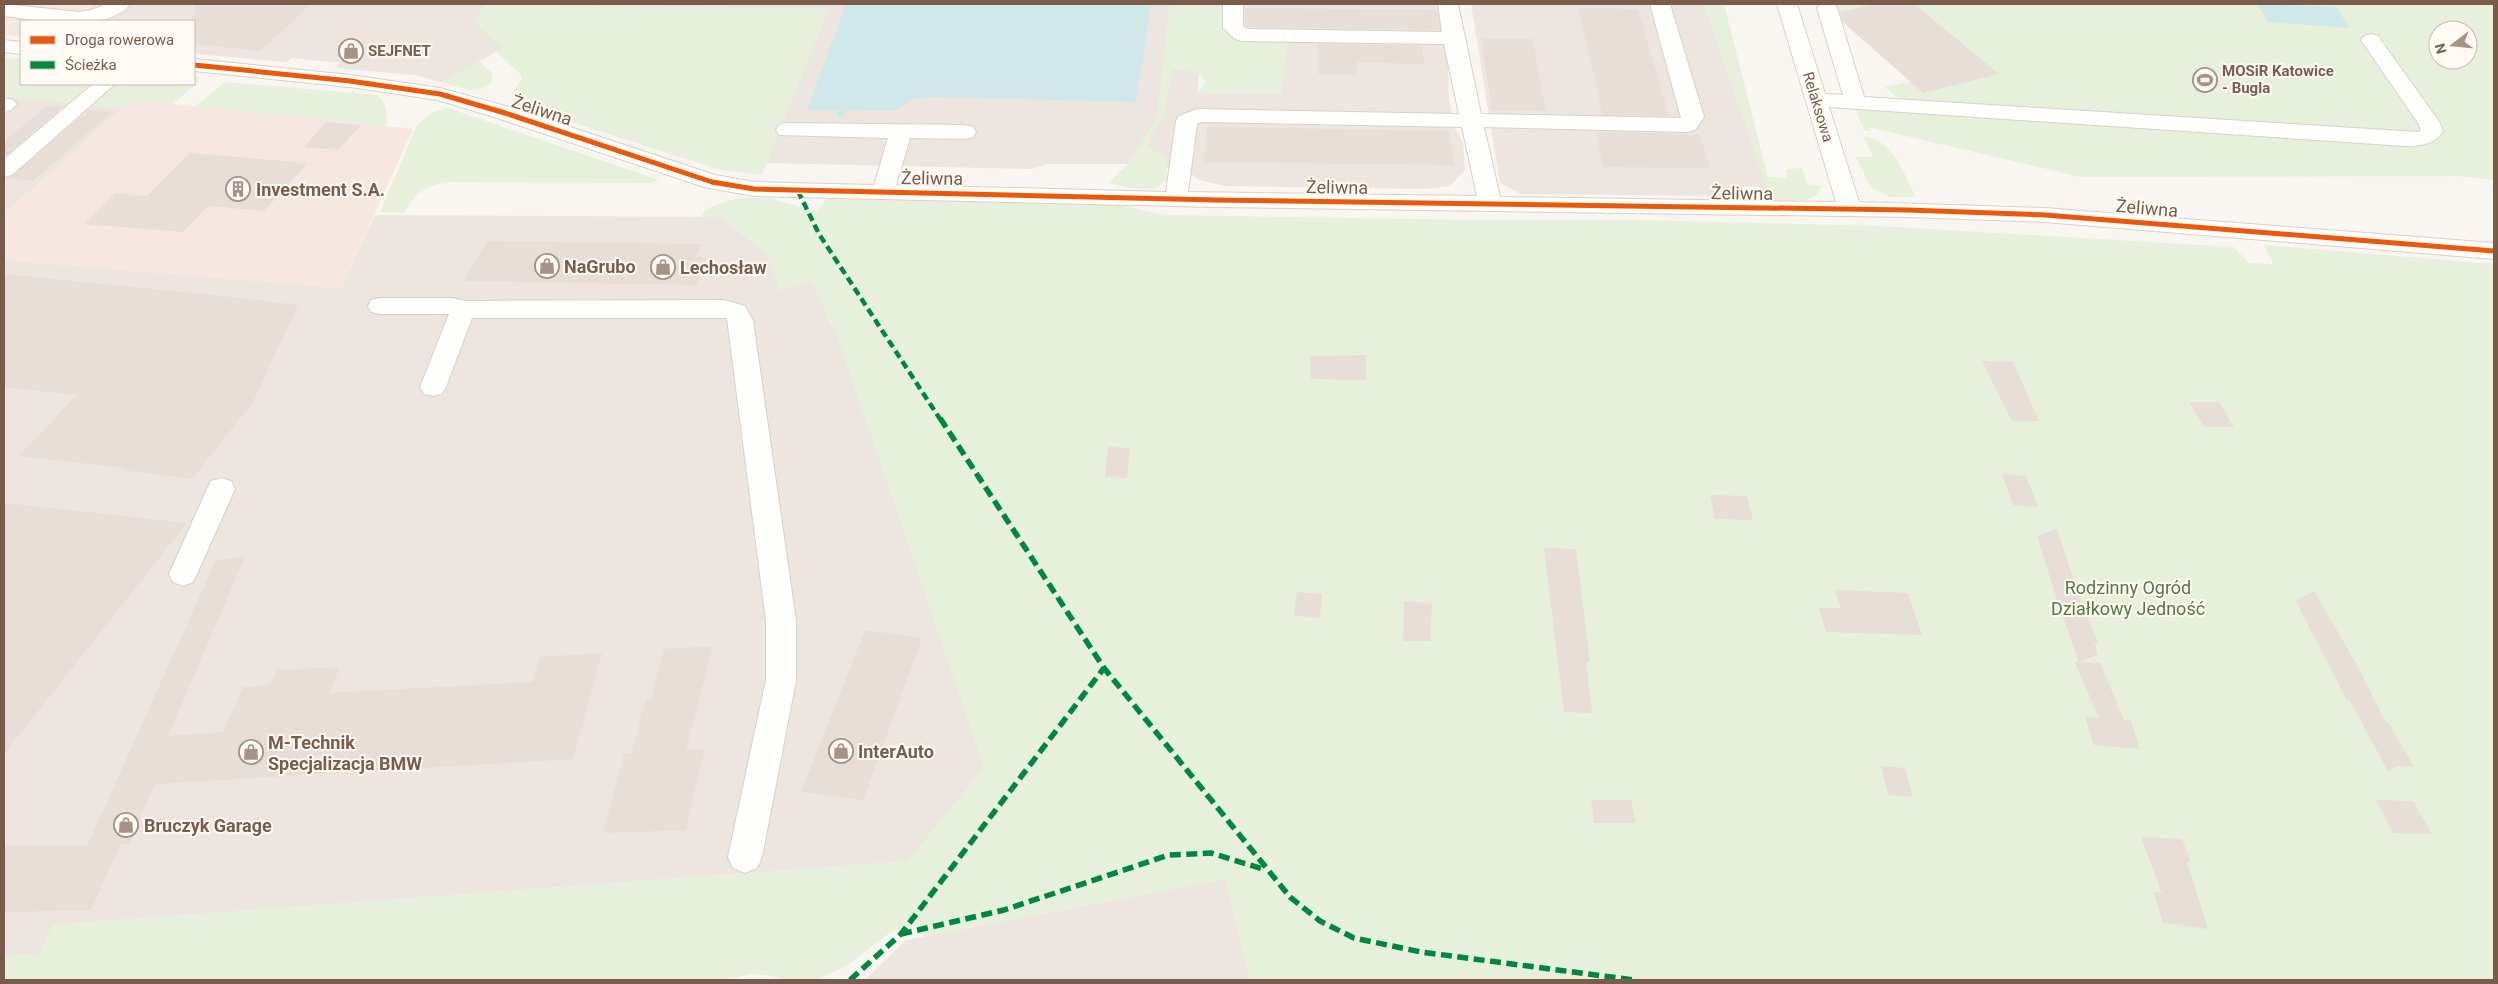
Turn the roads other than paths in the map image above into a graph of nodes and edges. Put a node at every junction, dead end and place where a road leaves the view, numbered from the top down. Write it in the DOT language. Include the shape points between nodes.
graph roads {
  1 [pos="120,4"];
  2 [pos="1233,4"];
  3 [pos="1448,4"];
  4 [pos="1660,4"];
  5 [pos="1787,4"];
  6 [pos="1828,8"];
  7 [pos="4,10"];
  8 [pos="1453,38"];
  9 [pos="2371,40"];
  10 [pos="4,46"];
  11 [pos="20,48"];
  12 [pos="195,65"];
  13 [pos="105,85"];
  14 [pos="1816,100"];
  15 [pos="1855,102"];
  16 [pos="1471,121"];
  17 [pos="787,130"];
  18 [pos="901,131"];
  19 [pos="965,132"];
  20 [pos="4,170"];
  21 [pos="883,192"];
  22 [pos="1176,198"];
  23 [pos="1490,204"];
  24 [pos="1850,209"];
  25 [pos="2494,251"];
  26 [pos="380,306"];
  27 [pos="462,310"];
  28 [pos="433,387"];
  29 [pos="221,488"];
  30 [pos="183,574"];
  31 [pos="745,857"];
  1 -- 7 [label="street" via="100,15 86,18"];
  2 -- 8 [label="street" via="1233,28 1242,35"];
  3 -- 8 [label="street"];
  4 -- 16 [label="street" via="1694,117 1687,125"];
  5 -- 14 [label="street, Relaksowa"];
  6 -- 15 [label="street"];
  8 -- 16 [label="street"];
  9 -- 15 [label="street" via="2429,123 2432,132 2423,138"];
  10 -- 11 [label="street"];
  12 -- 21 [label="street, Żeliwna" via="440,94 712,182 775,190"];
  13 -- 20 [label="street"];
  14 -- 15 [label="street"];
  14 -- 24 [label="street, Relaksowa"];
  16 -- 22 [label="street" via="1196,115 1187,121"];
  16 -- 23 [label="street"];
  17 -- 18 [label="street"];
  18 -- 19 [label="street"];
  18 -- 21 [label="street"];
  21 -- 22 [label="street, Żeliwna"];
  22 -- 23 [label="street, Żeliwna"];
  23 -- 24 [label="street, Żeliwna"];
  24 -- 25 [label="street, Żeliwna" via="2045,215"];
  26 -- 27 [label="street" via="452,306"];
  27 -- 28 [label="street"];
  27 -- 31 [label="street" via="724,308 736,312 741,320 781,631 782,680"];
  29 -- 30 [label="street"];
}
